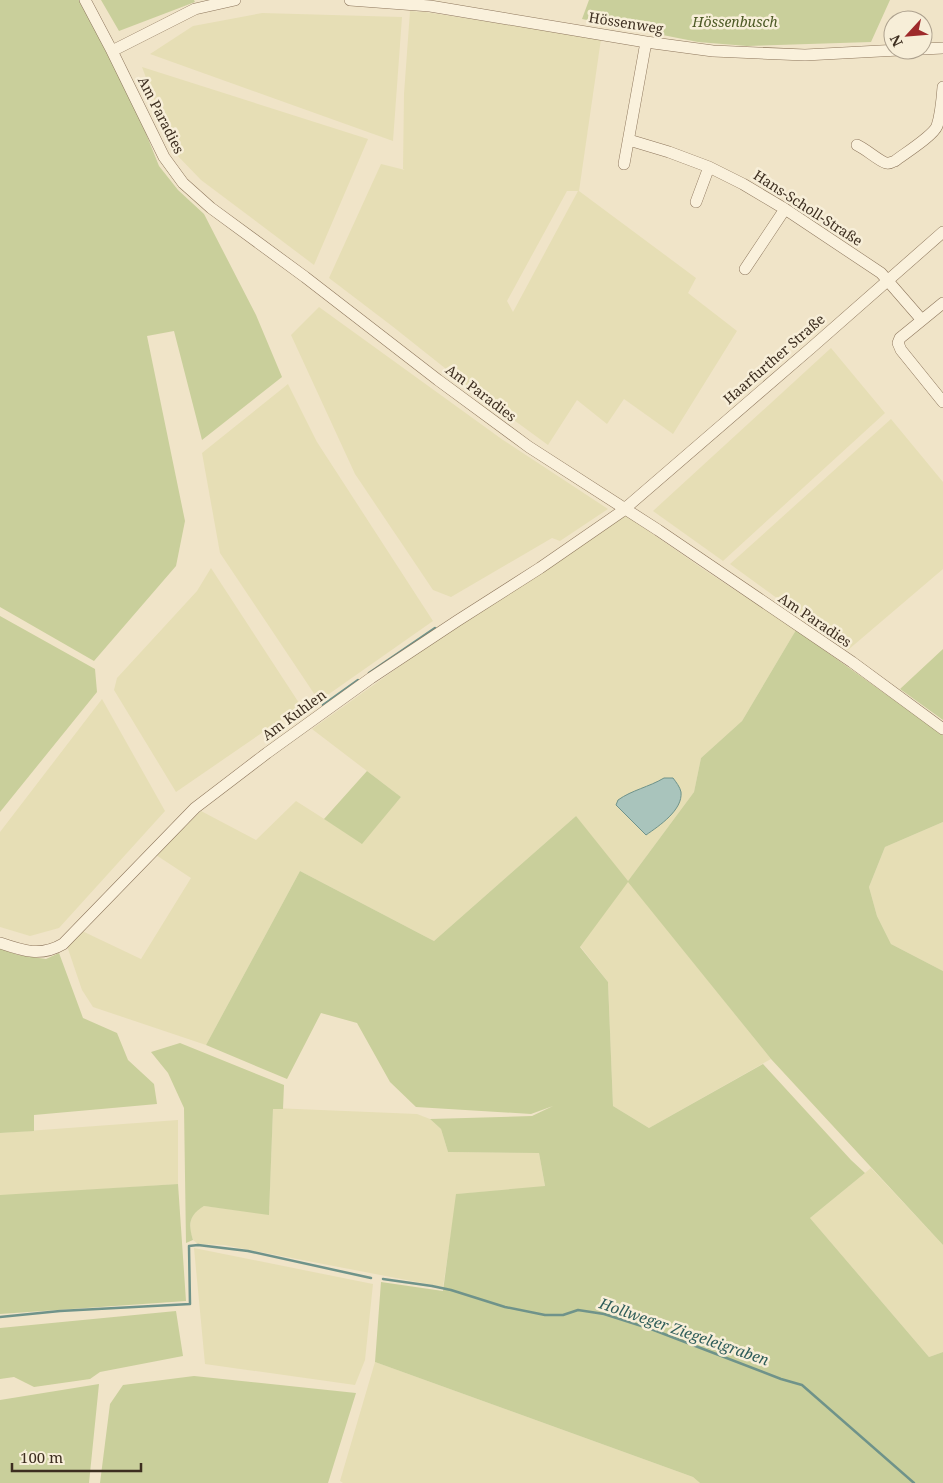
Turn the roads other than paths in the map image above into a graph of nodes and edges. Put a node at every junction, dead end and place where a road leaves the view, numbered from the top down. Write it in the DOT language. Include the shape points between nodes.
graph roads {
  1 [pos="85,0"];
  2 [pos="235,0"];
  3 [pos="350,0"];
  4 [pos="646,42"];
  5 [pos="112,51"];
  6 [pos="883,51"];
  7 [pos="943,88"];
  8 [pos="629,140"];
  9 [pos="857,145"];
  10 [pos="624,164"];
  11 [pos="709,166"];
  12 [pos="696,202"];
  13 [pos="785,209"];
  14 [pos="943,232"];
  15 [pos="745,269"];
  16 [pos="887,280"];
  17 [pos="943,303"];
  18 [pos="921,320"];
  19 [pos="943,402"];
  20 [pos="625,508"];
  21 [pos="943,728"];
  22 [pos="0,943"];
  1 -- 5 [label="street, Am Paradies"];
  2 -- 5 [label="street" via="195,9"];
  3 -- 4 [label="street, Hössenweg" via="430,6"];
  4 -- 6 [label="street, Hössenweg" via="712,51 805,55"];
  4 -- 8 [label="street"];
  5 -- 20 [label="street, Am Paradies" via="164,156 183,183 211,208 529,447"];
  7 -- 9 [label="street" via="937,127 895,161 885,163"];
  8 -- 10 [label="street"];
  8 -- 11 [label="street, Hans-Scholl-Straße"];
  11 -- 12 [label="street"];
  11 -- 13 [label="street, Hans-Scholl-Straße"];
  13 -- 15 [label="street"];
  13 -- 16 [label="street, Hans-Scholl-Straße"];
  14 -- 16 [label="street, Haarfurther Straße"];
  16 -- 18 [label="street, Hans-Scholl-Straße"];
  16 -- 20 [label="street, Haarfurther Straße"];
  17 -- 18 [label="street"];
  18 -- 19 [label="street" via="900,338 898,344"];
  20 -- 21 [label="street, Am Paradies" via="852,662"];
  20 -- 22 [label="street, Am Kuhlen" via="585,538 371,678 195,808 63,944 44,952"];
}
